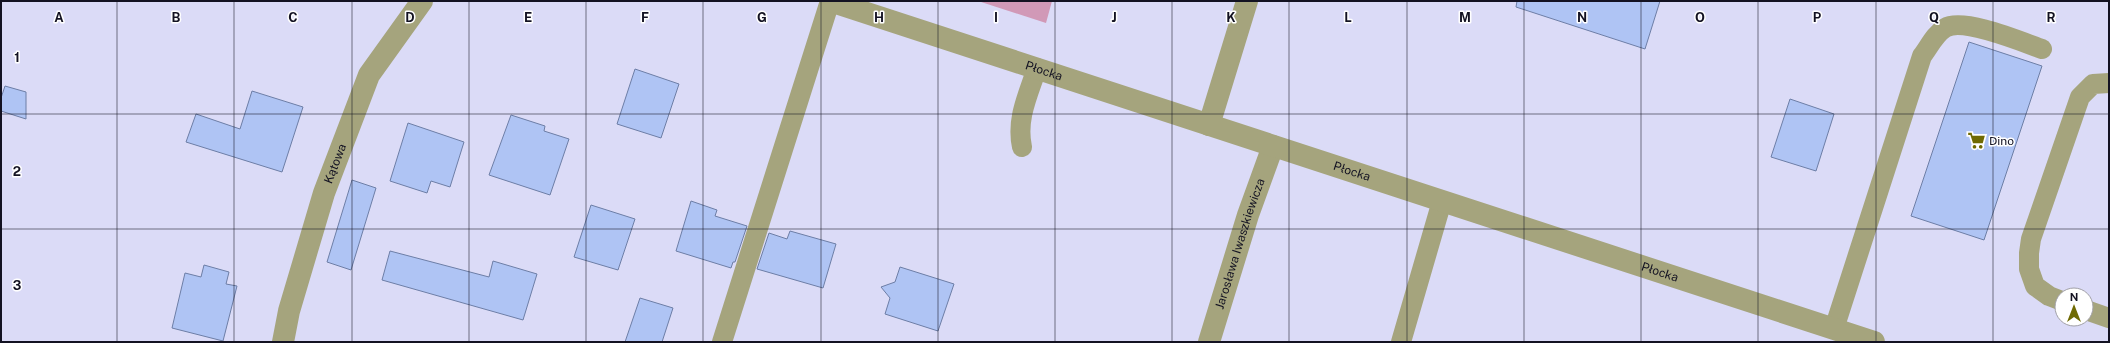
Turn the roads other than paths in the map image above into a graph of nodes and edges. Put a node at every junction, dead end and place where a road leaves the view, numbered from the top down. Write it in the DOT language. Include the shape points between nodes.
graph roads {
  1 [pos="422,1"];
  2 [pos="830,1"];
  3 [pos="1247,1"];
  4 [pos="2042,48"];
  5 [pos="1037,68"];
  6 [pos="2109,83"];
  7 [pos="1209,125"];
  8 [pos="1273,146"];
  9 [pos="1022,147"];
  10 [pos="1442,201"];
  11 [pos="2054,298"];
  12 [pos="2094,313"];
  13 [pos="2109,318"];
  14 [pos="1832,335"];
  15 [pos="283,342"];
  16 [pos="722,342"];
  17 [pos="1209,342"];
  18 [pos="1401,342"];
  19 [pos="1874,342"];
  1 -- 15 [label="street, Kątowa" via="370,75 324,193 289,311"];
  2 -- 5 [label="street, Płocka"];
  2 -- 16 [label="lane"];
  3 -- 7 [label="street"];
  4 -- 14 [label="lane" via="1961,24 1946,28 1922,56"];
  5 -- 7 [label="street, Płocka"];
  5 -- 9 [label="lane" via="1021,114 1019,133"];
  6 -- 11 [label="lane" via="2093,84 2080,97 2032,239 2029,269 2035,286"];
  7 -- 8 [label="street, Płocka"];
  8 -- 10 [label="street, Płocka"];
  8 -- 17 [label="street, Jarosława Iwaszkiewicza" via="1248,215"];
  10 -- 14 [label="street, Płocka"];
  10 -- 18 [label="lane"];
  12 -- 13 [label="lane"];
  14 -- 19 [label="street, Płocka"];
}
